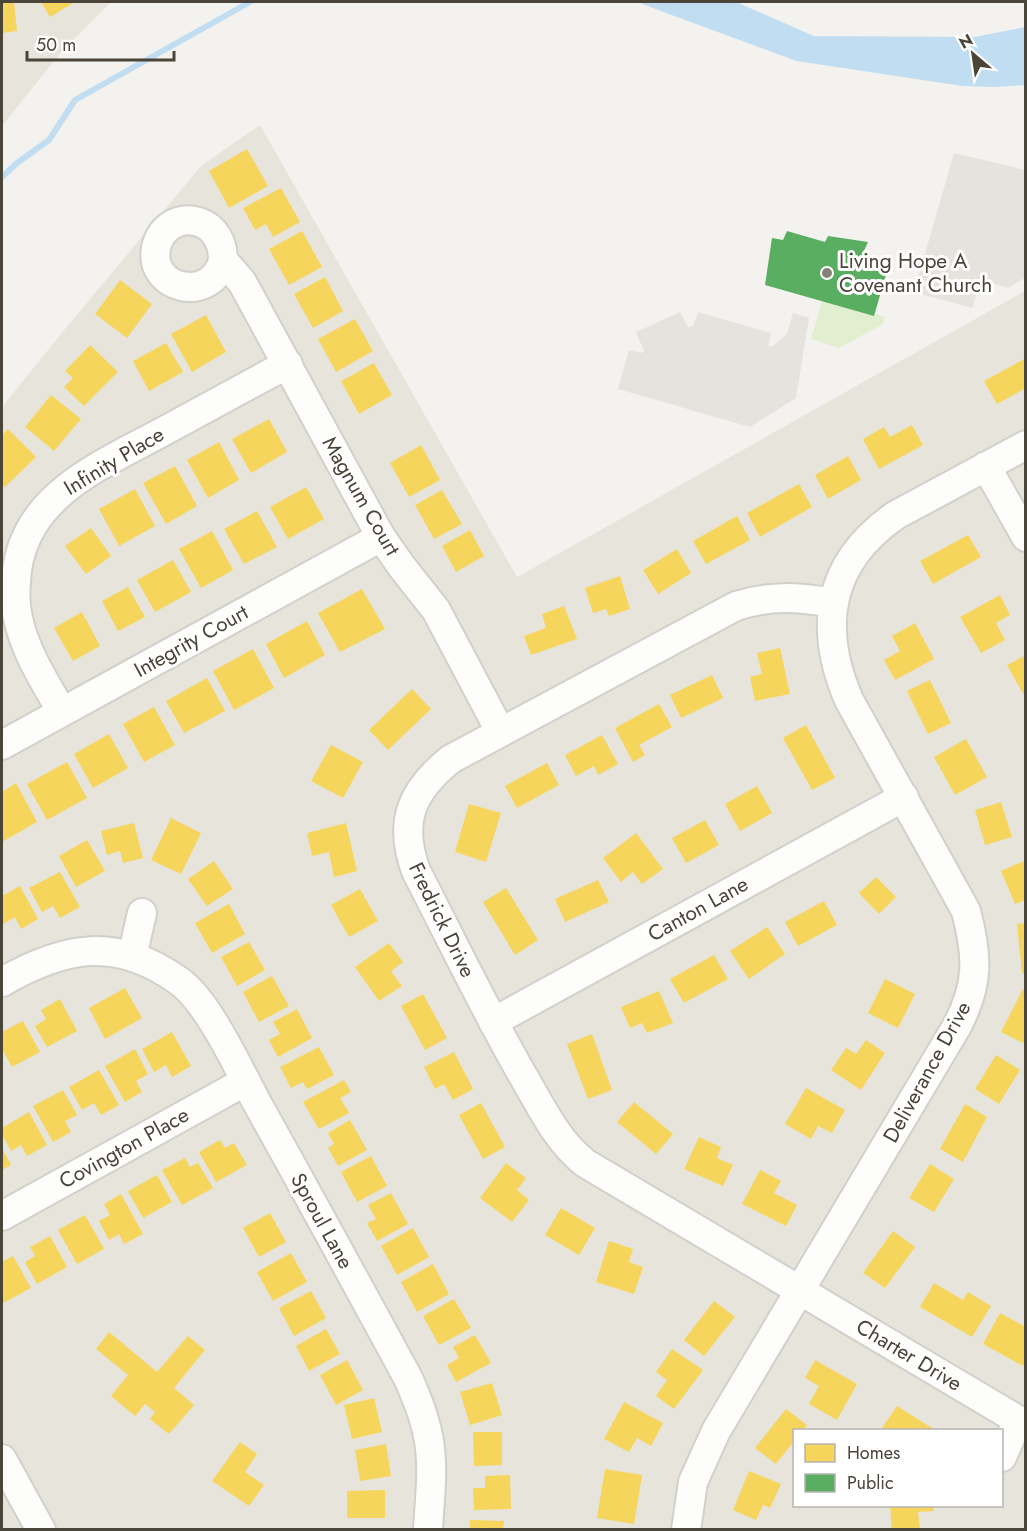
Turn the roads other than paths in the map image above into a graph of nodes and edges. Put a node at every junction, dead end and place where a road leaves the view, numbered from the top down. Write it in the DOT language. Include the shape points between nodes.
graph roads {
  1 [pos="223,260"];
  2 [pos="288,364"];
  3 [pos="1026,445"];
  4 [pos="986,466"];
  5 [pos="381,537"];
  6 [pos="1026,537"];
  7 [pos="833,603"];
  8 [pos="62,712"];
  9 [pos="500,731"];
  10 [pos="2,746"];
  11 [pos="904,796"];
  12 [pos="142,913"];
  13 [pos="132,957"];
  14 [pos="2,982"];
  15 [pos="493,1022"];
  16 [pos="246,1081"];
  17 [pos="2,1216"];
  18 [pos="800,1291"];
  19 [pos="1022,1421"];
  20 [pos="1003,1455"];
  21 [pos="2,1459"];
  22 [pos="41,1530"];
  23 [pos="428,1530"];
  24 [pos="686,1530"];
  1 -- 2 [label="street, Magnum Court" via="242,282"];
  2 -- 5 [label="street, Magnum Court"];
  2 -- 8 [label="street, Infinity Place" via="98,466 56,495 40,513 21,550 16,571 17,617 31,657"];
  3 -- 4 [label="street, Deliverance Drive"];
  4 -- 6 [label="street"];
  4 -- 7 [label="street, Deliverance Drive" via="876,529 850,560"];
  5 -- 8 [label="street, Integrity Court"];
  5 -- 9 [label="street, Magnum Court" via="436,610"];
  7 -- 9 [label="street, Fredrick Drive" via="778,597 736,606"];
  7 -- 11 [label="street, Deliverance Drive" via="833,644 841,680"];
  8 -- 10 [label="street, Integrity Court"];
  9 -- 15 [label="street, Fredrick Drive" via="436,771 413,803 407,835 416,871"];
  11 -- 15 [label="street, Canton Lane"];
  11 -- 18 [label="street, Deliverance Drive" via="966,911 972,933 974,980 957,1026"];
  12 -- 13 [label="street"];
  13 -- 14 [label="street, Sproul Lane" via="112,951 73,952 30,966"];
  13 -- 16 [label="street, Sproul Lane" via="166,972 194,995"];
  15 -- 18 [label="street, Fredrick Drive" via="552,1126 572,1152"];
  16 -- 17 [label="street, Covington Place"];
  16 -- 23 [label="street, Sproul Lane" via="416,1396 427,1429 432,1463"];
  18 -- 19 [label="street, Charter Drive"];
  18 -- 24 [label="street, Deliverance Drive" via="702,1460 693,1482"];
  19 -- 20 [label="street, Charter Drive"];
  21 -- 22 [label="street"];
}
